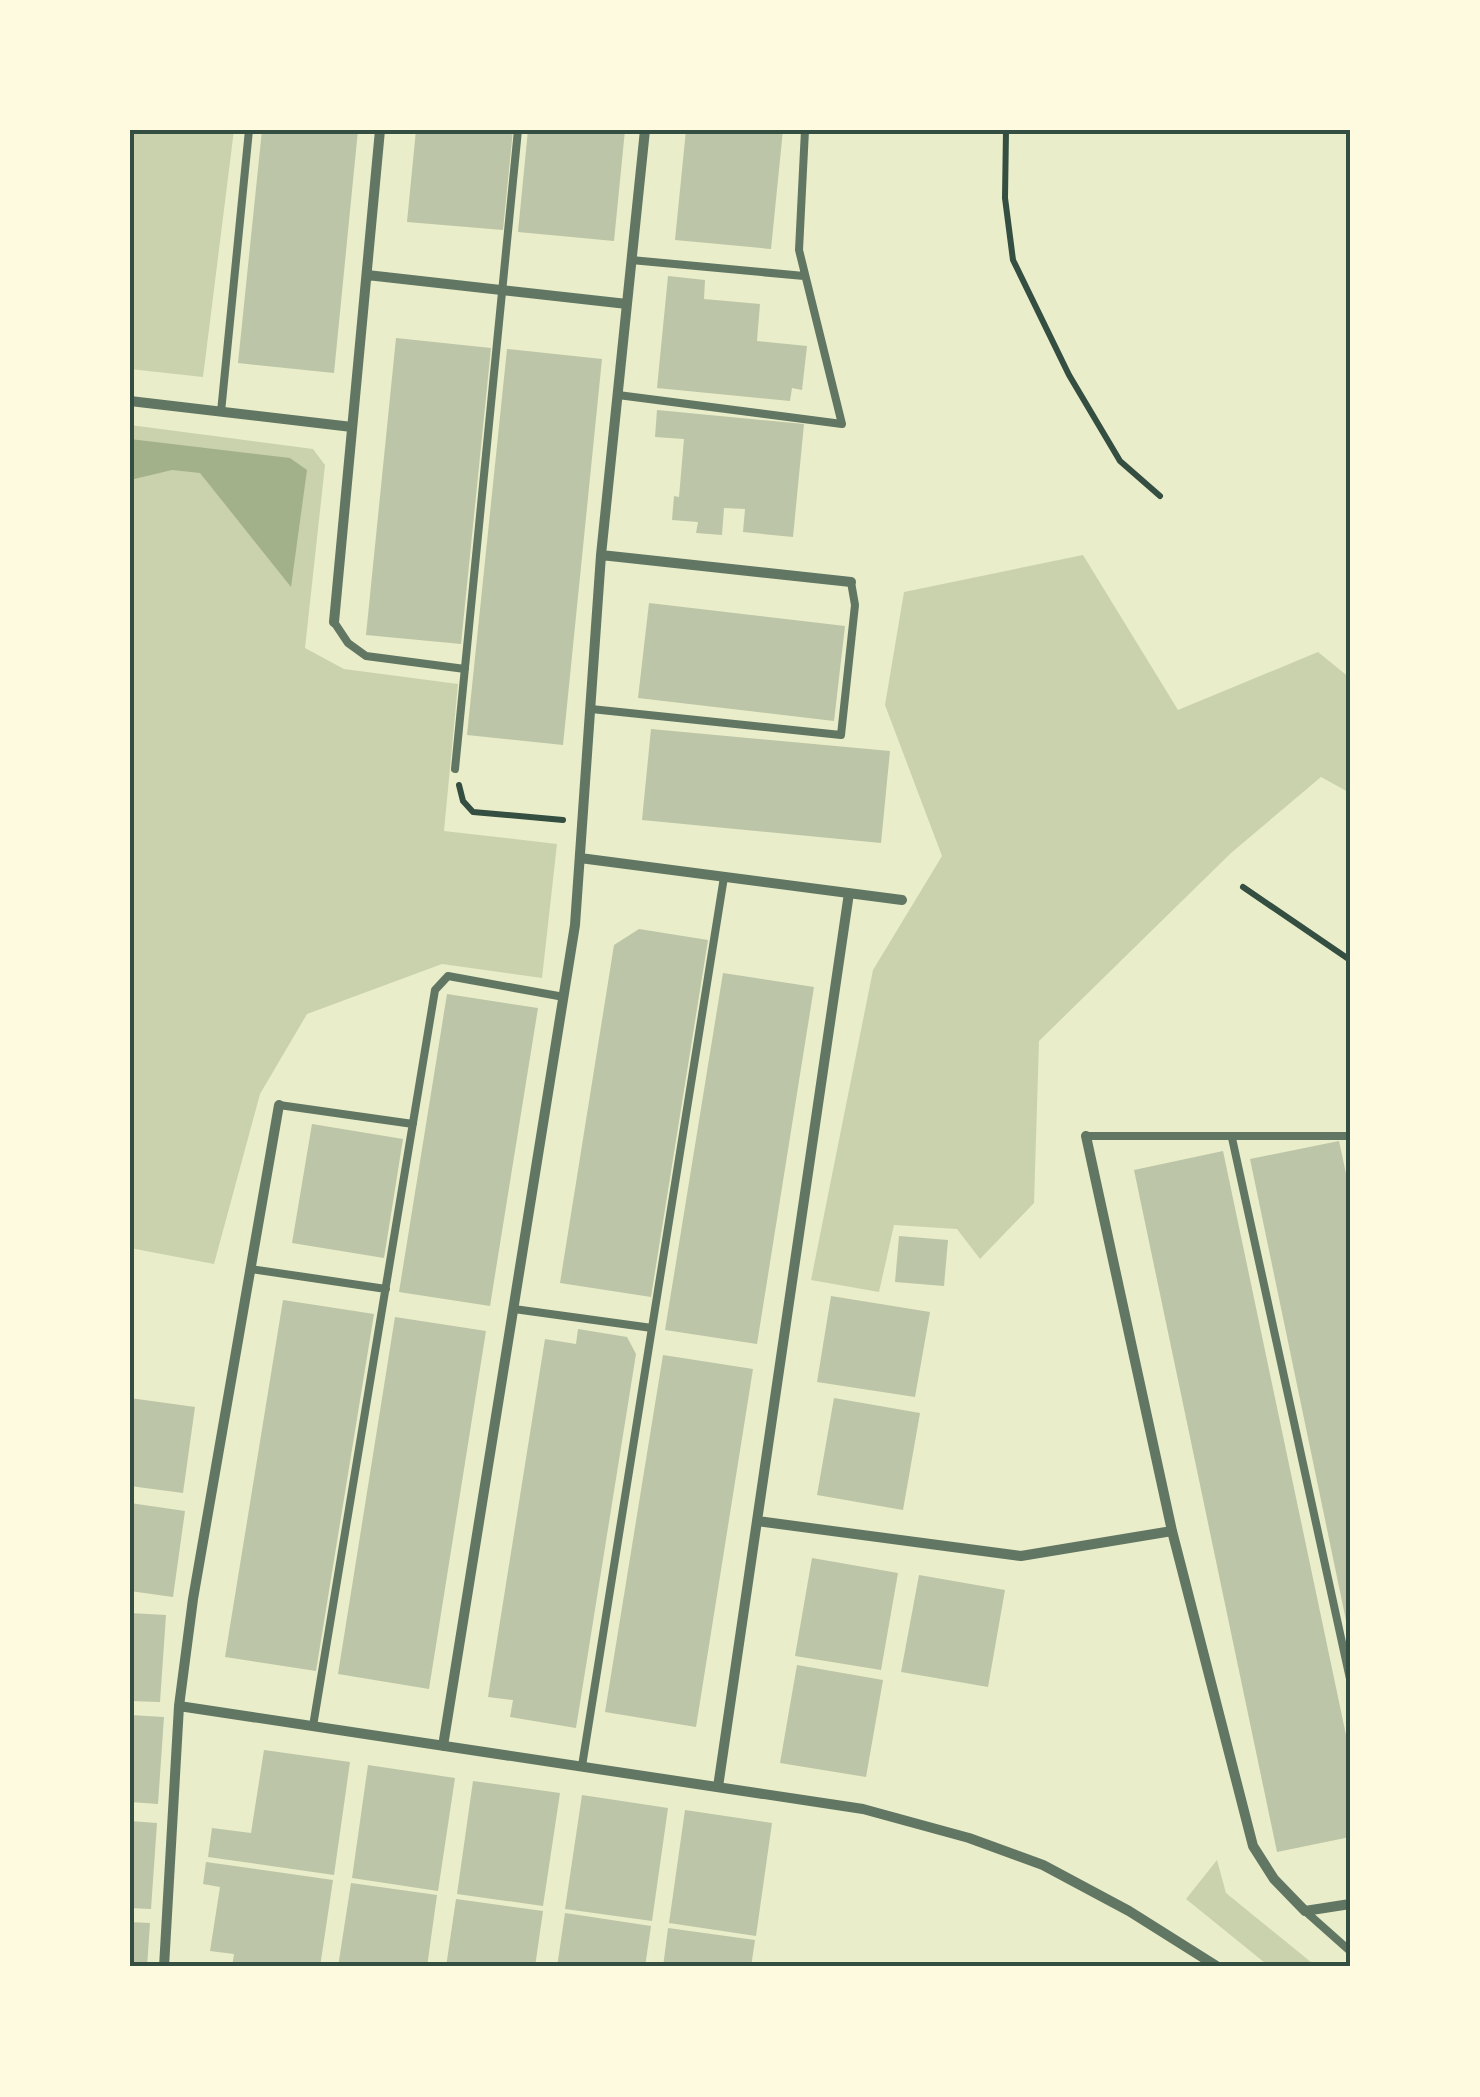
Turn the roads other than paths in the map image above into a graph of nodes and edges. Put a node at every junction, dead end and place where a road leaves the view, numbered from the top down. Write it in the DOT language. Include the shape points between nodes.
graph roads {
  1 [pos="249,130"];
  2 [pos="380,130"];
  3 [pos="518,130"];
  4 [pos="644,130"];
  5 [pos="805,130"];
  6 [pos="632,260"];
  7 [pos="367,274"];
  8 [pos="804,276"];
  9 [pos="502,290"];
  10 [pos="627,304"];
  11 [pos="618,396"];
  12 [pos="130,402"];
  13 [pos="221,412"];
  14 [pos="352,427"];
  15 [pos="602,555"];
  16 [pos="851,582"];
  17 [pos="334,622"];
  18 [pos="465,669"];
  19 [pos="591,709"];
  20 [pos="455,769"];
  21 [pos="580,858"];
  22 [pos="724,877"];
  23 [pos="849,893"];
  24 [pos="902,900"];
  25 [pos="564,996"];
  26 [pos="279,1105"];
  27 [pos="413,1124"];
  28 [pos="1086,1136"];
  29 [pos="1350,1136"];
  30 [pos="1232,1138"];
  31 [pos="252,1269"];
  32 [pos="386,1289"];
  33 [pos="514,1308"];
  34 [pos="652,1328"];
  35 [pos="757,1521"];
  36 [pos="1172,1531"];
  37 [pos="1350,1679"];
  38 [pos="179,1706"];
  39 [pos="314,1726"];
  40 [pos="444,1746"];
  41 [pos="582,1766"];
  42 [pos="718,1787"];
  43 [pos="1350,1904"];
  44 [pos="1306,1911"];
  45 [pos="1350,1951"];
  46 [pos="164,1967"];
  47 [pos="1218,1967"];
  1 -- 13 [label="lane"];
  2 -- 7 [label="street"];
  3 -- 9 [label="lane"];
  4 -- 6 [label="street"];
  5 -- 8 [label="lane"];
  6 -- 8 [label="lane"];
  6 -- 10 [label="street"];
  7 -- 9 [label="street"];
  7 -- 14 [label="street"];
  8 -- 11 [label="lane" via="842,424"];
  9 -- 10 [label="street"];
  9 -- 18 [label="lane"];
  10 -- 11 [label="street"];
  11 -- 15 [label="street"];
  12 -- 13 [label="street"];
  13 -- 14 [label="street"];
  14 -- 17 [label="street"];
  15 -- 16 [label="street"];
  15 -- 19 [label="street"];
  16 -- 19 [label="lane" via="855,605 841,735"];
  17 -- 18 [label="lane" via="366,656"];
  18 -- 20 [label="lane"];
  19 -- 21 [label="street"];
  21 -- 22 [label="street"];
  21 -- 25 [label="street"];
  22 -- 23 [label="street"];
  22 -- 34 [label="lane"];
  23 -- 24 [label="street"];
  23 -- 35 [label="street"];
  25 -- 27 [label="lane" via="448,976 435,990"];
  25 -- 33 [label="street"];
  26 -- 27 [label="lane"];
  26 -- 31 [label="street"];
  27 -- 32 [label="lane"];
  28 -- 30 [label="lane"];
  28 -- 36 [label="street"];
  29 -- 30 [label="lane"];
  30 -- 37 [label="lane"];
  31 -- 32 [label="lane"];
  31 -- 38 [label="street"];
  32 -- 39 [label="lane"];
  33 -- 34 [label="lane"];
  33 -- 40 [label="street"];
  34 -- 41 [label="lane"];
  35 -- 36 [label="street" via="1021,1556"];
  35 -- 42 [label="street"];
  36 -- 44 [label="street" via="1253,1846"];
  38 -- 39 [label="street"];
  38 -- 46 [label="street"];
  39 -- 40 [label="street"];
  40 -- 41 [label="street"];
  41 -- 42 [label="street"];
  42 -- 47 [label="street" via="863,1808 969,1838 1043,1866"];
  43 -- 44 [label="street"];
  44 -- 45 [label="lane"];
}
